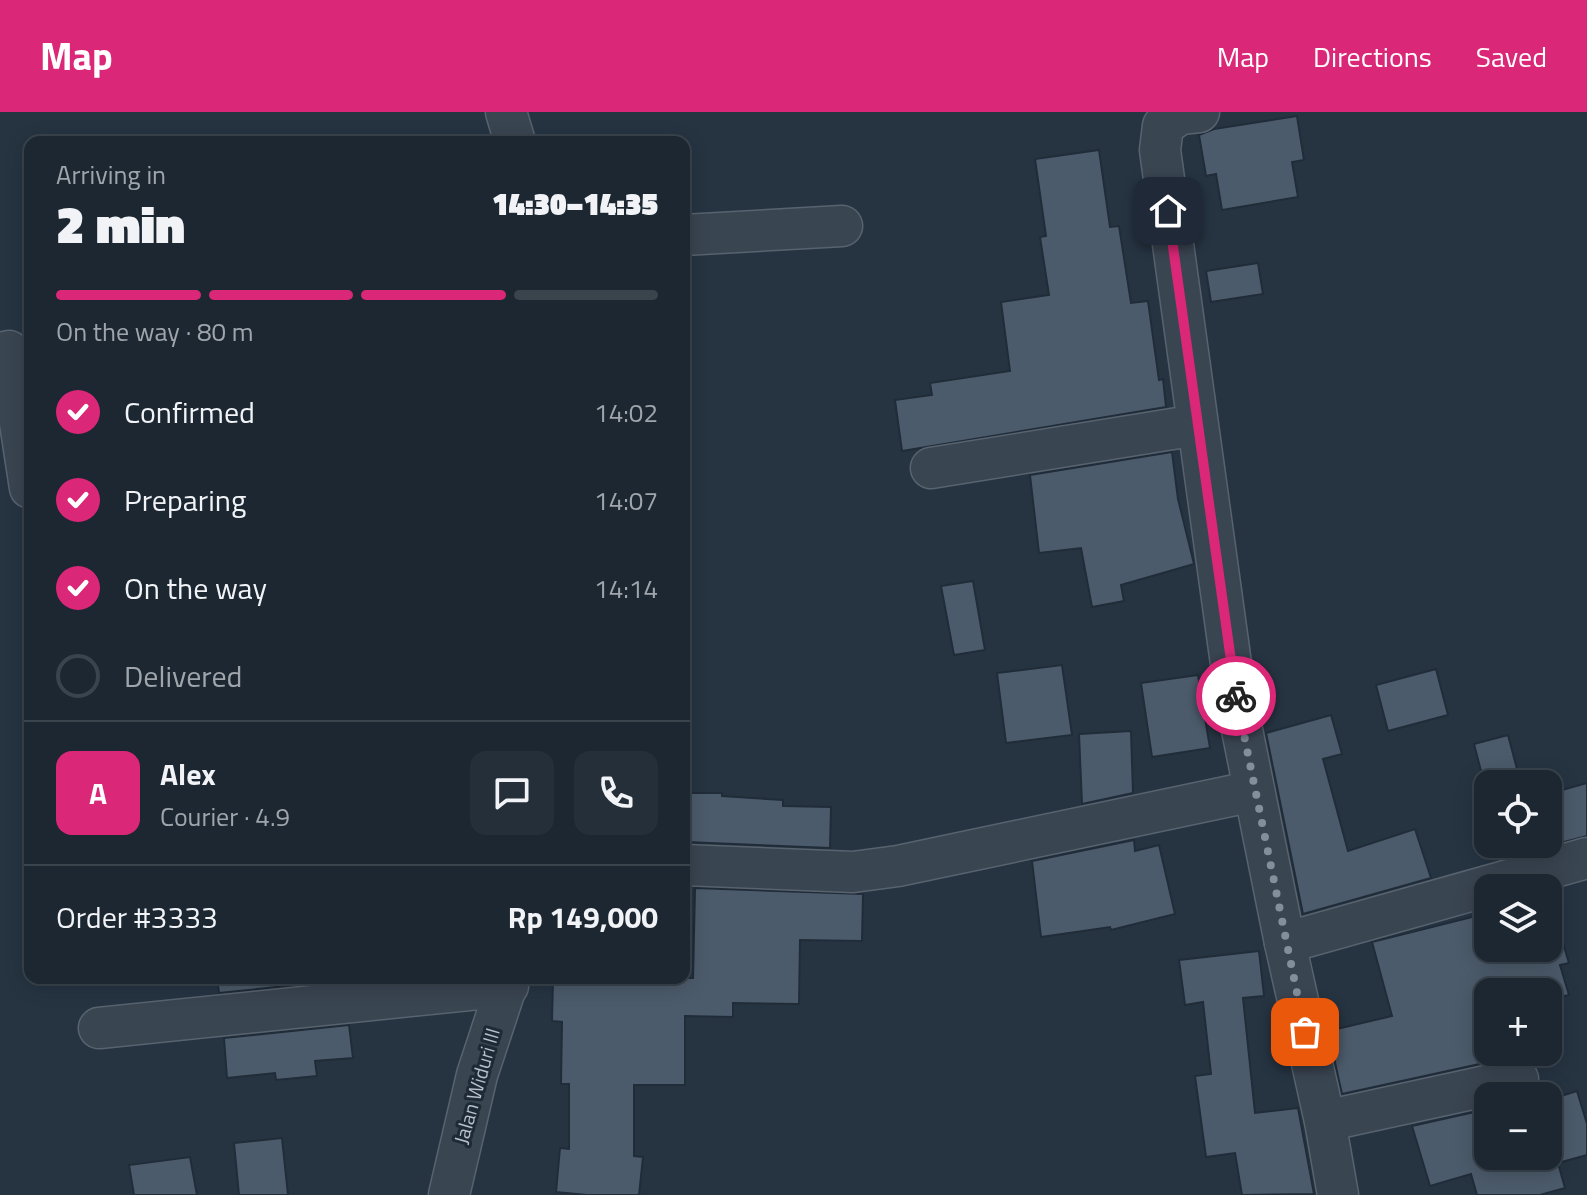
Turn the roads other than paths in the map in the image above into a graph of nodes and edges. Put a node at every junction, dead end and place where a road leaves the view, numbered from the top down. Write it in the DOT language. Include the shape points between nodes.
graph roads {
  1 [pos="506,112"];
  2 [pos="1199,112"];
  3 [pos="513,136"];
  4 [pos="842,226"];
  5 [pos="690,235"];
  6 [pos="13,350"];
  7 [pos="1197,425"];
  8 [pos="24,439"];
  9 [pos="931,468"];
  10 [pos="1254,791"];
  11 [pos="1587,858"];
  12 [pos="690,865"];
  13 [pos="1285,943"];
  14 [pos="491,984"];
  15 [pos="508,984"];
  16 [pos="99,1028"];
  17 [pos="1518,1079"];
  18 [pos="1325,1121"];
  19 [pos="458,1191"];
  20 [pos="1338,1195"];
  1 -- 3 [label="street"];
  2 -- 7 [label="street" via="1180,114 1163,126 1160,150"];
  4 -- 5 [label="street"];
  6 -- 8 [label="street"];
  7 -- 9 [label="street"];
  7 -- 10 [label="street"];
  10 -- 12 [label="street" via="853,872"];
  10 -- 13 [label="street"];
  11 -- 13 [label="street"];
  13 -- 18 [label="street"];
  14 -- 16 [label="street"];
  15 -- 19 [label="street, Jalan Widuri III" via="477,1075"];
  17 -- 18 [label="street"];
  18 -- 20 [label="street"];
}
